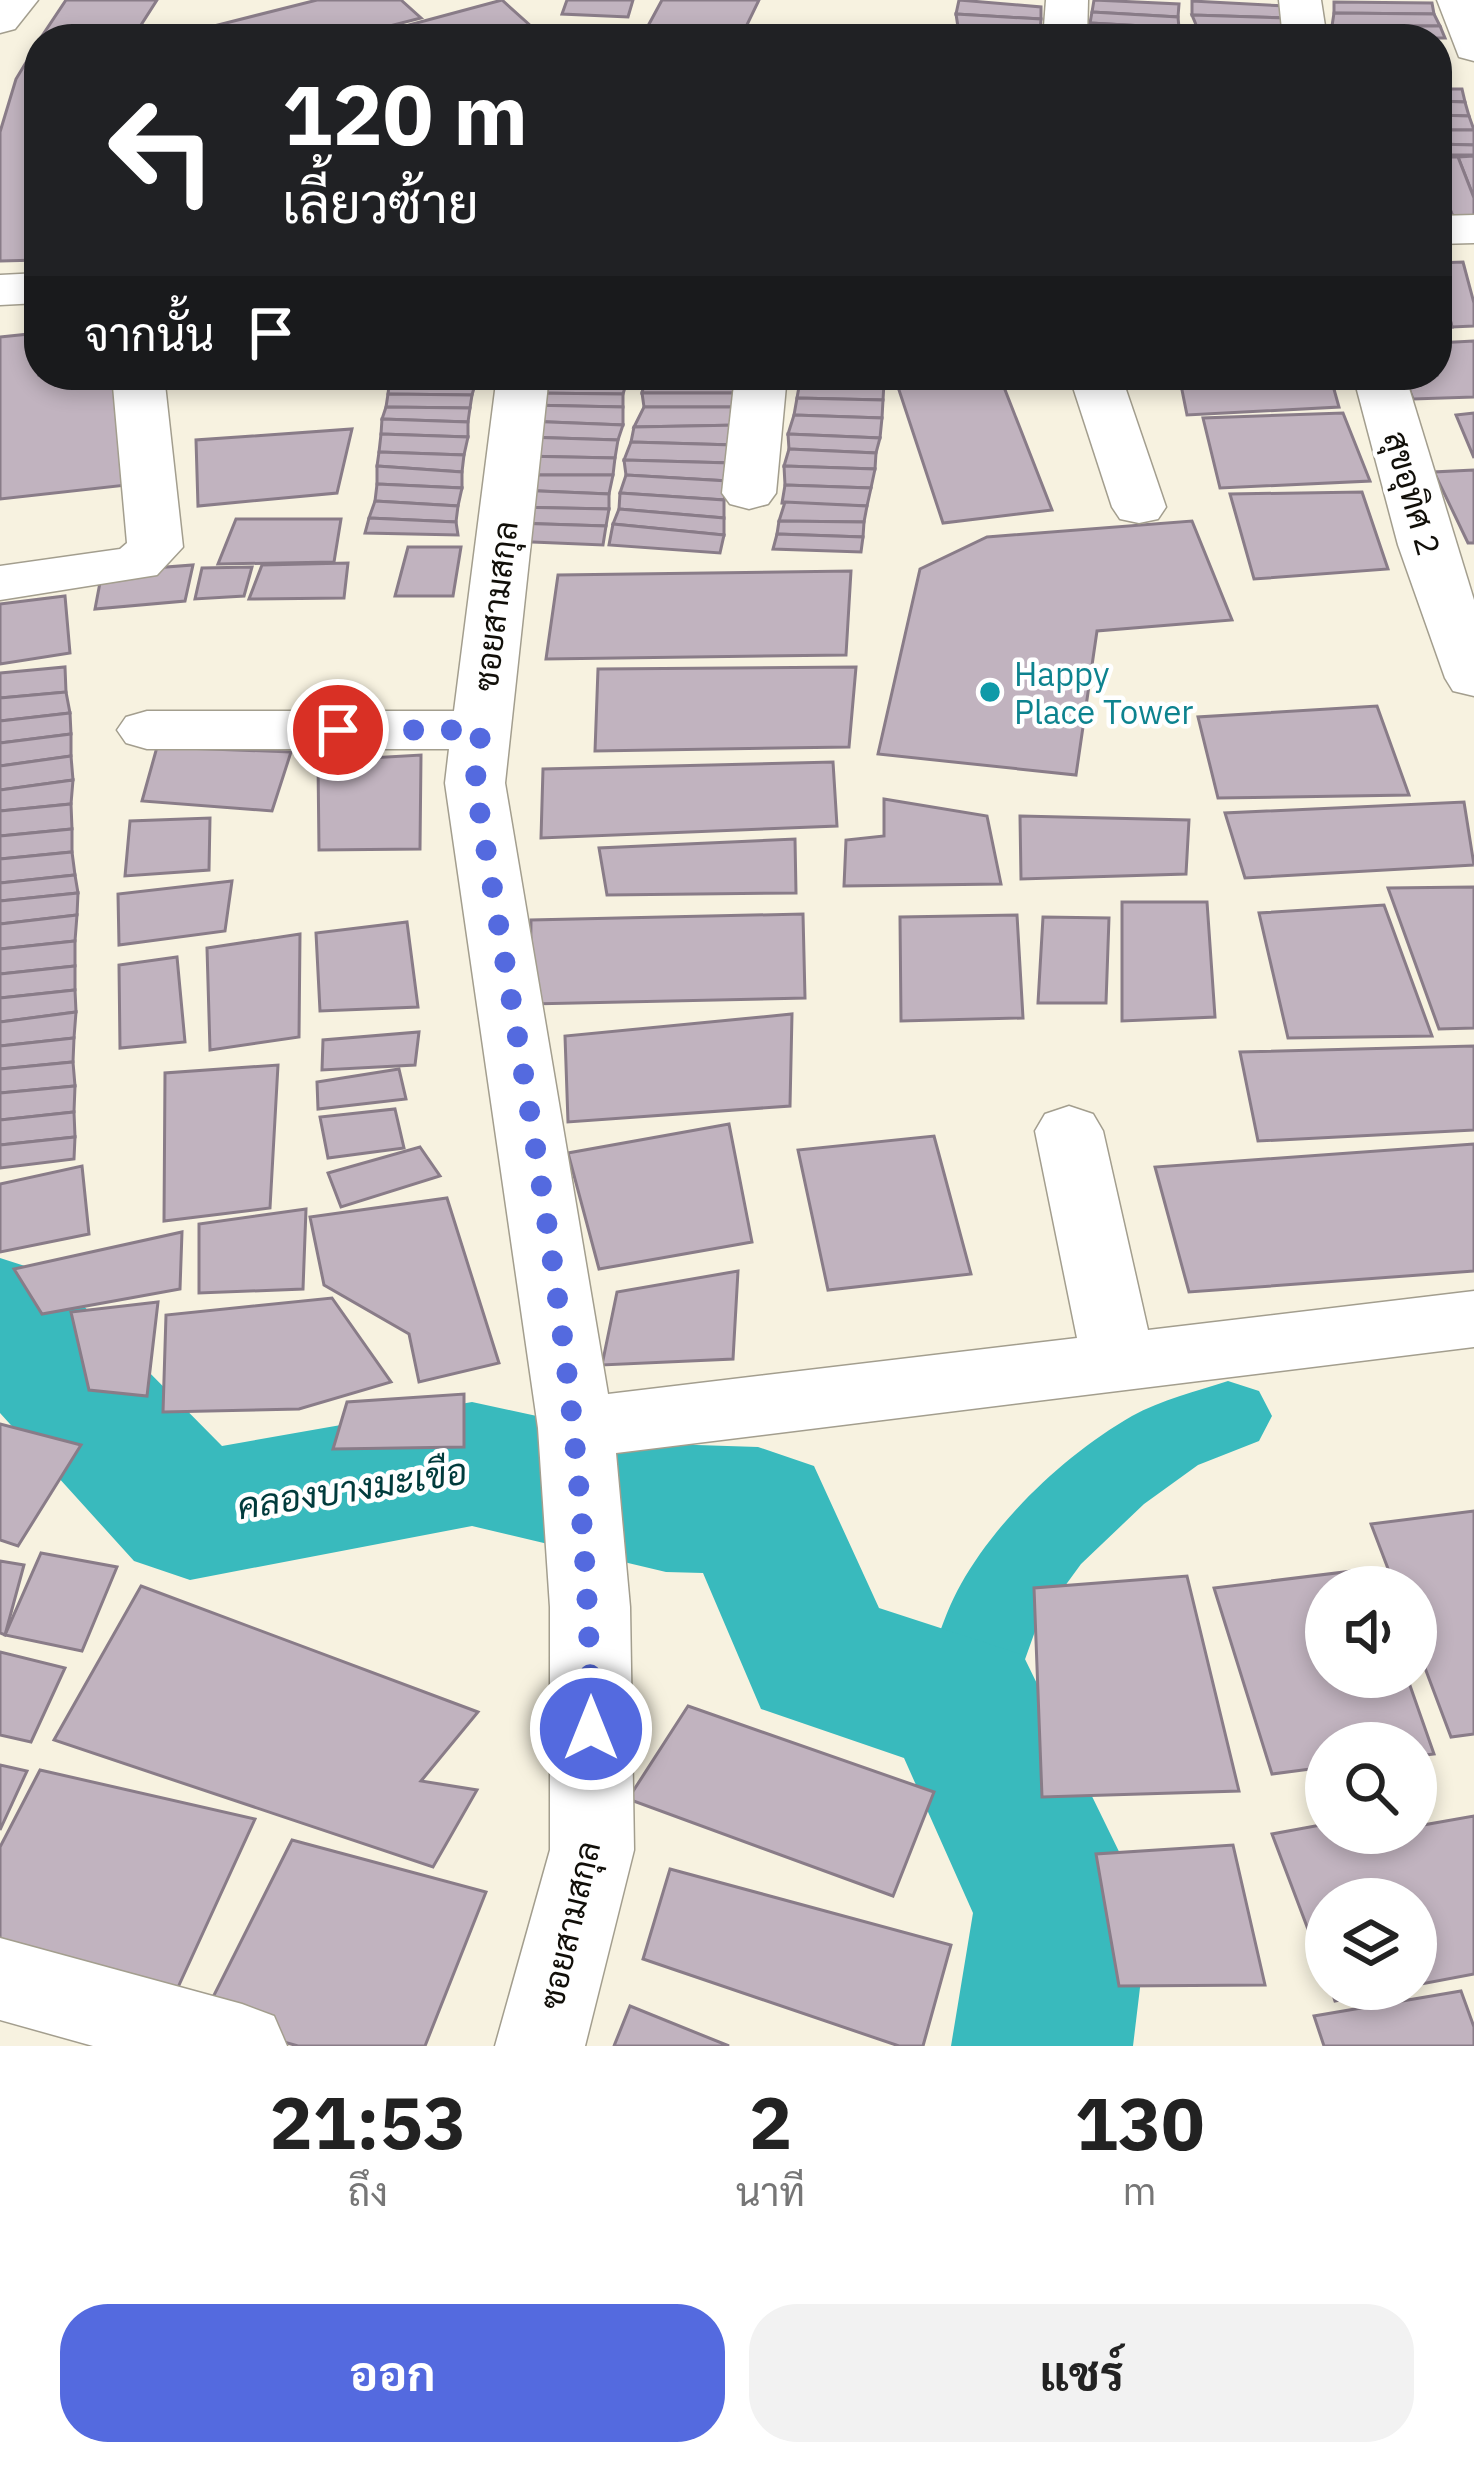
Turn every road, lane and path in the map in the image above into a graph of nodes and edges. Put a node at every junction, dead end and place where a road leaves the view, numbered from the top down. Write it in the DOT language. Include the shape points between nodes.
graph roads {
  1 [pos="17,0"];
  2 [pos="1458,0"];
  3 [pos="0,20"];
  4 [pos="1474,48"];
  5 [pos="139,390"];
  6 [pos="521,390"];
  7 [pos="759,390"];
  8 [pos="1100,390"];
  9 [pos="1383,390"];
  10 [pos="749,493"];
  11 [pos="1139,507"];
  12 [pos="0,583"];
  13 [pos="1474,678"];
  14 [pos="147,730"];
  15 [pos="481,730"];
  16 [pos="1069,1131"];
  17 [pos="1474,1319"];
  18 [pos="1118,1360"];
  19 [pos="580,1474"];
  20 [pos="0,1979"];
  21 [pos="242,2046"];
  22 [pos="540,2046"];
  1 -- 3 [label="street"];
  2 -- 4 [label="street"];
  5 -- 12 [label="street" via="155,547 136,562"];
  6 -- 15 [label="street, ซอยสามสกุล"];
  7 -- 10 [label="street"];
  8 -- 11 [label="street"];
  9 -- 13 [label="street, สุขอุทิศ 2"];
  14 -- 15 [label="street"];
  15 -- 19 [label="street, ซอยสามสกุล" via="475,783"];
  16 -- 18 [label="street"];
  17 -- 18 [label="street"];
  18 -- 19 [label="street"];
  19 -- 22 [label="street, ซอยสามสกุล" via="592,1850"];
  20 -- 21 [label="street"];
}
